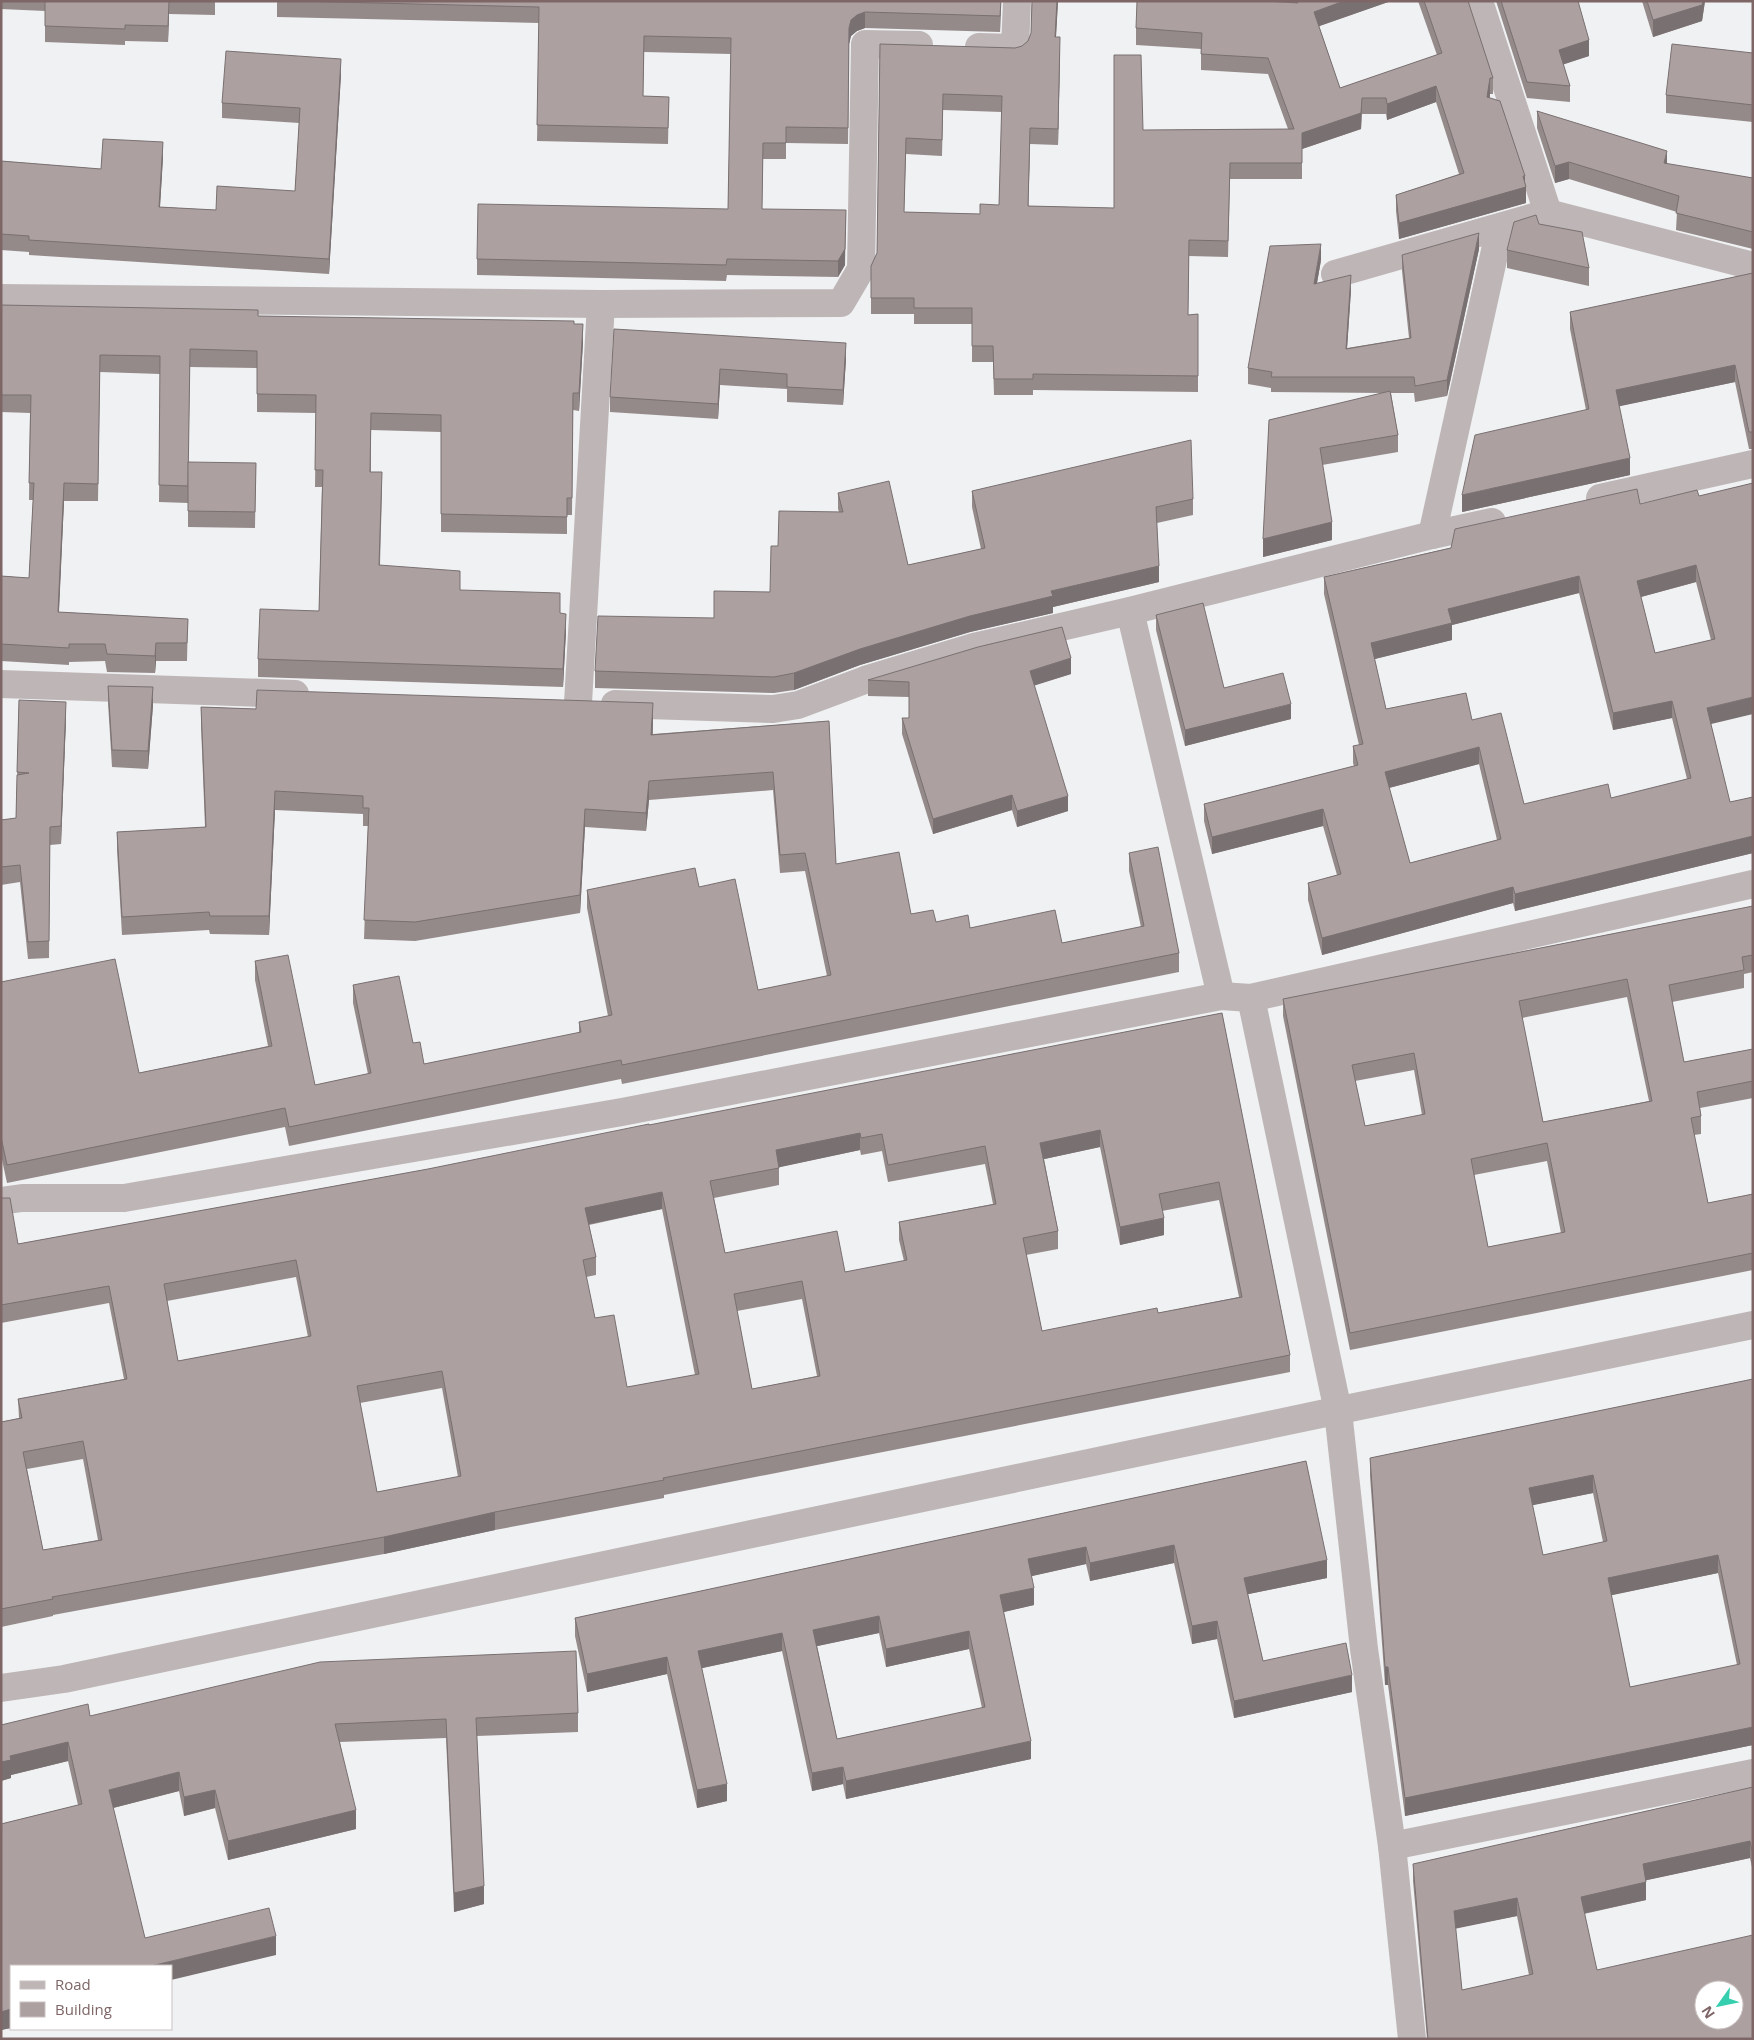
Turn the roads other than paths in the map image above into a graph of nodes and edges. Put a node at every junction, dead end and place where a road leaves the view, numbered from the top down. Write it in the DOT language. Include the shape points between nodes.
graph roads {
  1 [pos="1017,1"];
  2 [pos="1479,1"];
  3 [pos="1548,213"];
  4 [pos="1500,228"];
  5 [pos="1753,266"];
  6 [pos="1335,274"];
  7 [pos="1,298"];
  8 [pos="601,304"];
  9 [pos="1753,464"];
  10 [pos="1578,503"];
  11 [pos="1520,516"];
  12 [pos="1432,535"];
  13 [pos="1130,611"];
  14 [pos="1,684"];
  15 [pos="319,695"];
  16 [pos="1753,884"];
  17 [pos="1221,996"];
  18 [pos="1252,998"];
  19 [pos="1,1201"];
  20 [pos="1753,1325"];
  21 [pos="1338,1412"];
  22 [pos="1,1688"];
  23 [pos="1753,1773"];
  24 [pos="1392,1846"];
  25 [pos="1412,2039"];
  1 -- 8 [label="street" via="1015,48 865,44 861,269 841,303"];
  2 -- 3 [label="street"];
  3 -- 4 [label="street"];
  3 -- 5 [label="street"];
  4 -- 6 [label="street"];
  4 -- 12 [label="street"];
  7 -- 8 [label="street"];
  8 -- 13 [label="street" via="568,703 773,709 798,705 865,680 974,647"];
  9 -- 10 [label="street"];
  11 -- 12 [label="street"];
  12 -- 13 [label="street"];
  13 -- 17 [label="street"];
  14 -- 15 [label="street"];
  16 -- 18 [label="street"];
  17 -- 18 [label="street"];
  17 -- 19 [label="street" via="622,1112 143,1195"];
  18 -- 21 [label="street"];
  20 -- 21 [label="street"];
  21 -- 22 [label="street" via="83,1675"];
  21 -- 24 [label="street" via="1364,1649"];
  23 -- 24 [label="street"];
  24 -- 25 [label="street"];
}
